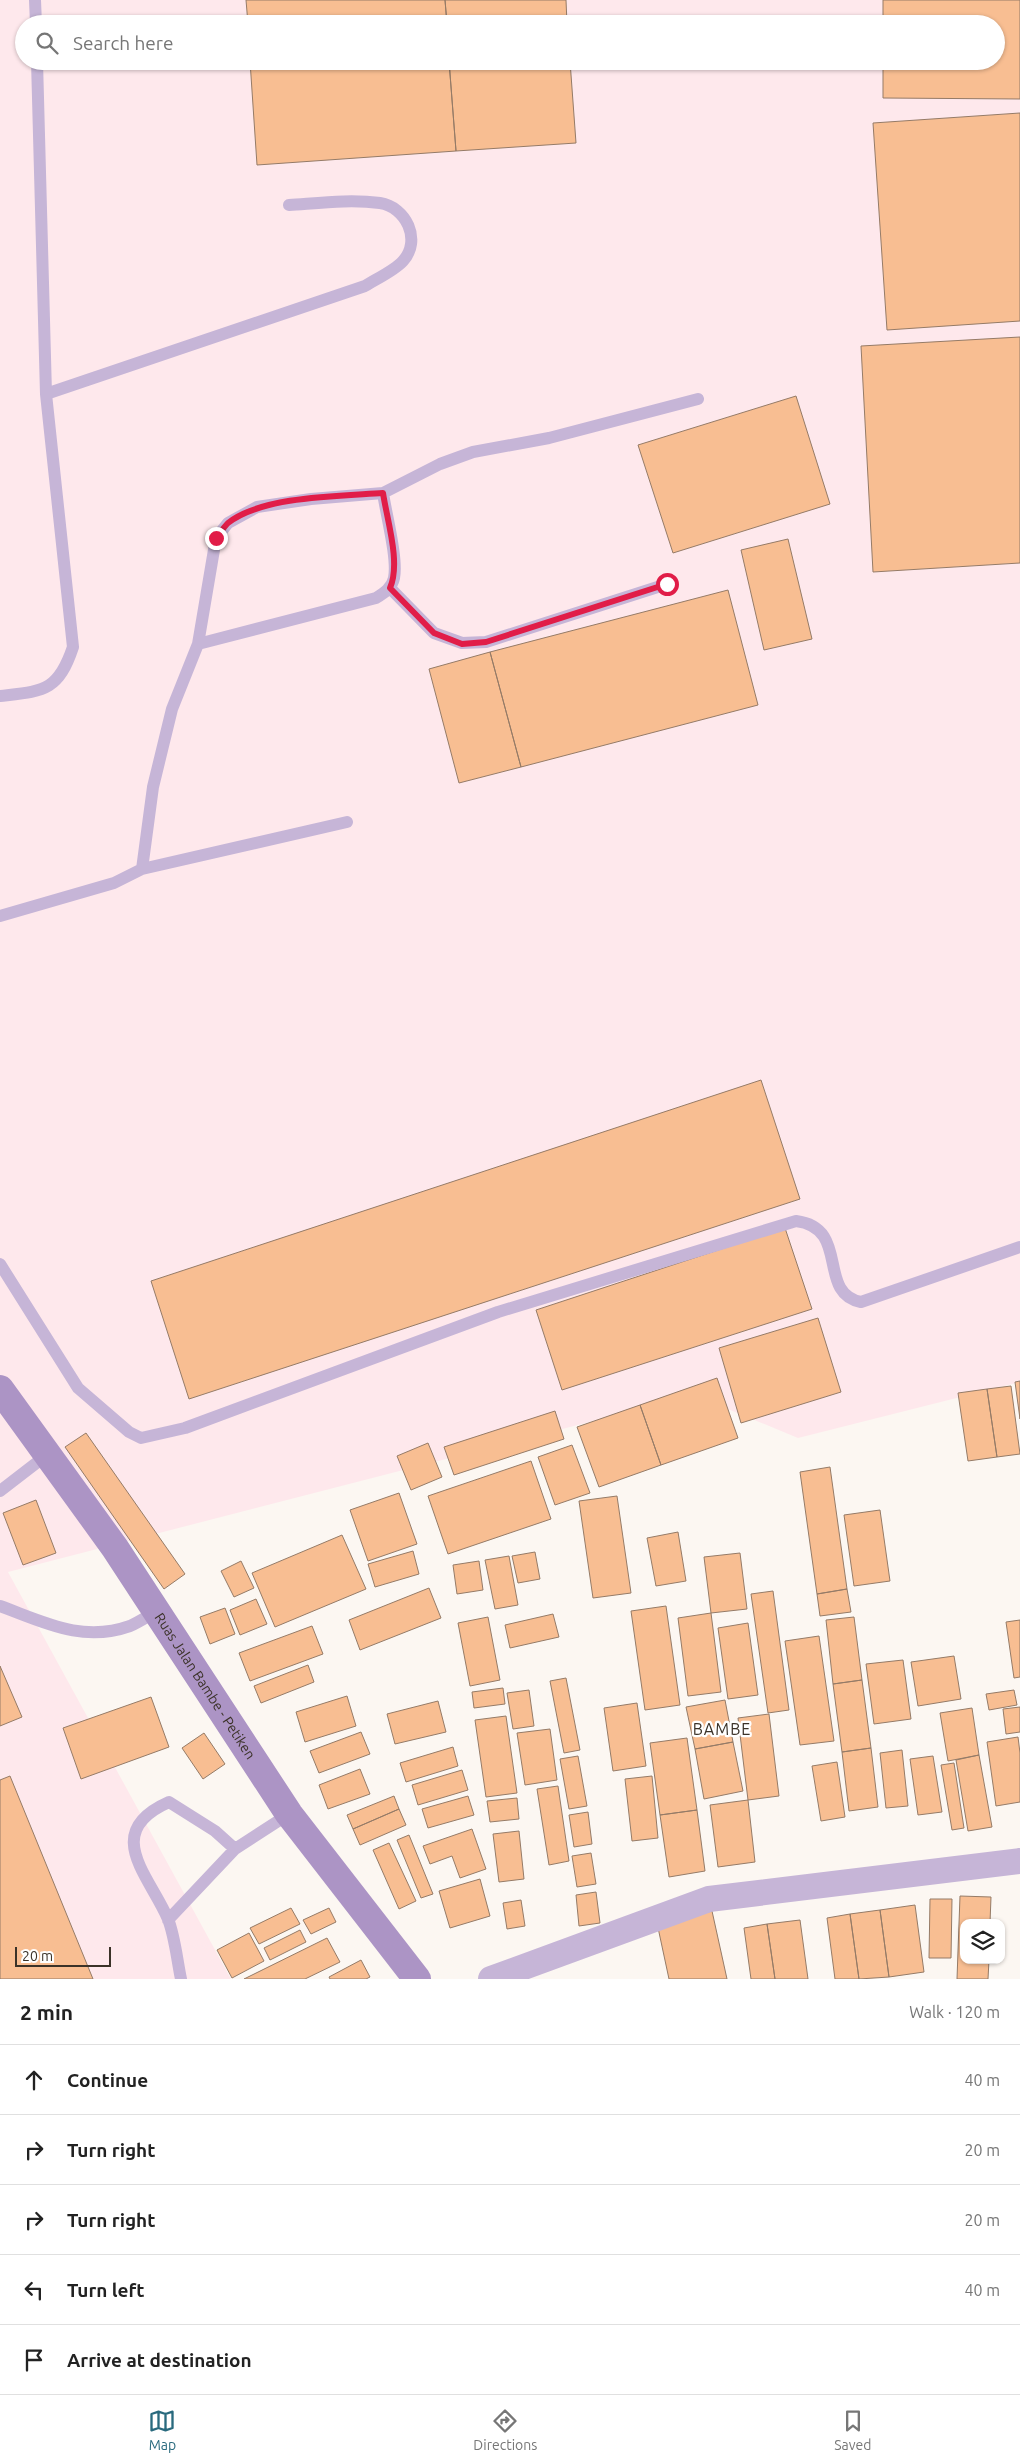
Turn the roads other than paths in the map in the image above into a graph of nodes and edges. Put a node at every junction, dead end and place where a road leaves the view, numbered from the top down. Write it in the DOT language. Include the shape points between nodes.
graph roads {
  1 [pos="35,0"];
  2 [pos="36,15"];
  3 [pos="37,70"];
  4 [pos="289,205"];
  5 [pos="46,394"];
  6 [pos="698,399"];
  7 [pos="383,493"];
  8 [pos="667,584"];
  9 [pos="390,588"];
  10 [pos="198,644"];
  11 [pos="0,696"];
  12 [pos="347,822"];
  13 [pos="142,869"];
  14 [pos="0,916"];
  15 [pos="1020,1247"];
  16 [pos="0,1264"];
  17 [pos="0,1389"];
  18 [pos="48,1454"];
  19 [pos="0,1491"];
  20 [pos="0,1606"];
  21 [pos="157,1611"];
  22 [pos="289,1814"];
  23 [pos="235,1849"];
  24 [pos="1020,1861"];
  25 [pos="168,1920"];
  26 [pos="181,1979"];
  27 [pos="417,1979"];
  28 [pos="491,1979"];
  1 -- 2 [label="lane"];
  3 -- 5 [label="lane"];
  4 -- 5 [label="lane" via="348,201 382,203 399,210 408,221 410,247 404,261 365,286"];
  5 -- 11 [label="lane" via="73,647 60,677 41,691"];
  6 -- 7 [label="lane" via="549,438 473,452 440,464"];
  7 -- 9 [label="lane" via="395,566"];
  7 -- 10 [label="lane" via="257,507 228,523 216,538"];
  8 -- 9 [label="lane" via="486,642 462,644 434,633"];
  9 -- 10 [label="lane" via="376,598"];
  10 -- 13 [label="lane" via="172,708 153,787"];
  12 -- 13 [label="lane"];
  13 -- 14 [label="lane" via="114,883"];
  15 -- 16 [label="lane" via="861,1302 840,1288 823,1232 810,1222 796,1220 498,1312 185,1428 141,1438 129,1432 78,1388"];
  17 -- 18 [label="main road, Ruas Jalan Bambe - Petiken"];
  18 -- 19 [label="lane"];
  18 -- 21 [label="main road, Ruas Jalan Bambe - Petiken"];
  20 -- 21 [label="lane" via="69,1631 100,1632 122,1627"];
  21 -- 22 [label="main road, Ruas Jalan Bambe - Petiken"];
  22 -- 23 [label="lane"];
  22 -- 27 [label="main road, Ruas Jalan Bambe - Petiken"];
  23 -- 25 [label="lane"];
  23 -- 25 [label="lane" via="215,1831 169,1802 141,1819 133,1839 140,1870"];
  24 -- 28 [label="street" via="709,1900"];
  25 -- 26 [label="lane"];
}
